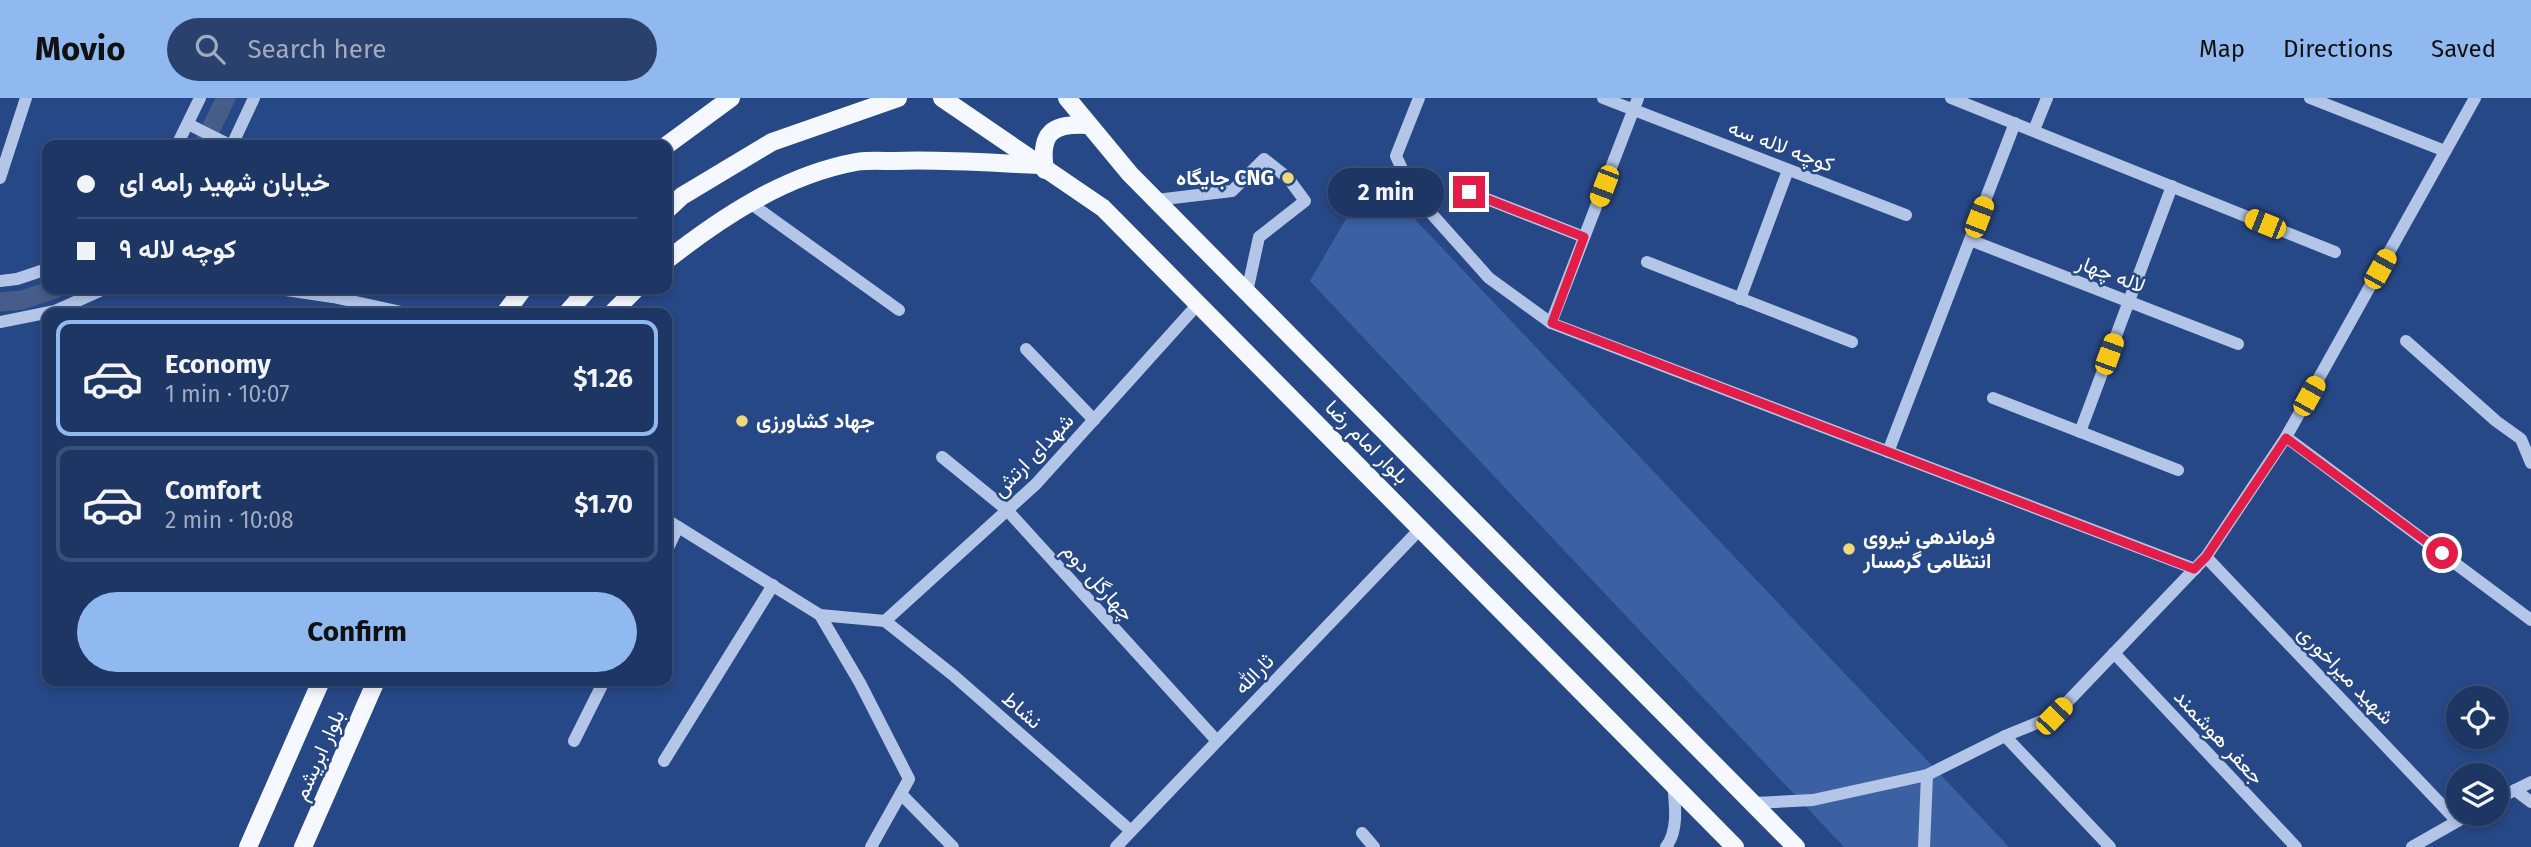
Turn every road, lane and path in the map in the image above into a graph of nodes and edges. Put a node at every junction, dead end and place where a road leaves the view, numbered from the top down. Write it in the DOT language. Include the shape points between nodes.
graph roads {
  1 [pos="26,98"];
  2 [pos="200,98"];
  3 [pos="254,98"];
  4 [pos="846,98"];
  5 [pos="898,98"];
  6 [pos="941,98"];
  7 [pos="953,98"];
  8 [pos="1068,98"];
  9 [pos="1419,98"];
  10 [pos="1603,98"];
  11 [pos="1951,98"];
  12 [pos="2047,98"];
  13 [pos="2310,98"];
  14 [pos="2474,98"];
  15 [pos="721,101"];
  16 [pos="1635,104"];
  17 [pos="841,118"];
  18 [pos="2015,123"];
  19 [pos="188,124"];
  20 [pos="1088,125"];
  21 [pos="2034,131"];
  22 [pos="180,140"];
  23 [pos="221,140"];
  24 [pos="233,140"];
  25 [pos="672,141"];
  26 [pos="2445,150"];
  27 [pos="1042,167"];
  28 [pos="1788,170"];
  29 [pos="0,178"];
  30 [pos="2172,186"];
  31 [pos="1469,192"];
  32 [pos="1156,200"];
  33 [pos="750,203"];
  34 [pos="672,205"];
  35 [pos="1906,215"];
  36 [pos="1584,237"];
  37 [pos="1970,240"];
  38 [pos="2335,252"];
  39 [pos="672,256"];
  40 [pos="1647,262"];
  41 [pos="42,271"];
  42 [pos="0,281"];
  43 [pos="1247,292"];
  44 [pos="93,294"];
  45 [pos="313,294"];
  46 [pos="584,294"];
  47 [pos="631,294"];
  48 [pos="1740,299"];
  49 [pos="2129,301"];
  50 [pos="1199,304"];
  51 [pos="62,308"];
  52 [pos="383,308"];
  53 [pos="571,308"];
  54 [pos="617,308"];
  55 [pos="899,310"];
  56 [pos="42,314"];
  57 [pos="0,323"];
  58 [pos="1552,323"];
  59 [pos="2406,341"];
  60 [pos="1852,342"];
  61 [pos="2238,344"];
  62 [pos="1026,349"];
  63 [pos="1993,398"];
  64 [pos="1094,420"];
  65 [pos="2080,432"];
  66 [pos="2286,438"];
  67 [pos="1888,452"];
  68 [pos="942,457"];
  69 [pos="2531,463"];
  70 [pos="2178,471"];
  71 [pos="1007,510"];
  72 [pos="673,523"];
  73 [pos="1421,528"];
  74 [pos="2206,557"];
  75 [pos="2194,569"];
  76 [pos="773,585"];
  77 [pos="820,615"];
  78 [pos="2531,620"];
  79 [pos="885,621"];
  80 [pos="2114,653"];
  81 [pos="319,686"];
  82 [pos="374,686"];
  83 [pos="602,686"];
  84 [pos="2005,736"];
  85 [pos="574,741"];
  86 [pos="1217,741"];
  87 [pos="664,761"];
  88 [pos="1927,775"];
  89 [pos="2531,782"];
  90 [pos="1673,783"];
  91 [pos="2515,790"];
  92 [pos="2509,793"];
  93 [pos="901,794"];
  94 [pos="2531,802"];
  95 [pos="1754,803"];
  96 [pos="2446,808"];
  97 [pos="2449,826"];
  98 [pos="1131,831"];
  99 [pos="1362,833"];
  100 [pos="248,847"];
  101 [pos="303,847"];
  102 [pos="872,847"];
  103 [pos="953,847"];
  104 [pos="1116,847"];
  105 [pos="1374,847"];
  106 [pos="1666,847"];
  107 [pos="1735,847"];
  108 [pos="1796,847"];
  109 [pos="1924,847"];
  110 [pos="2110,847"];
  111 [pos="2296,847"];
  112 [pos="2412,847"];
  1 -- 29 [label="street"];
  2 -- 19 [label="street"];
  3 -- 24 [label="street"];
  4 -- 17 [label="main road"];
  5 -- 17 [label="main road"];
  6 -- 7 [label="main road"];
  6 -- 27 [label="main road, بلوار امام رضا"];
  8 -- 20 [label="main road, بلوار امام رضا"];
  9 -- 58 [label="street" via="1396,156 1413,193 1489,278"];
  10 -- 16 [label="street, کوچه لاله سه"];
  11 -- 18 [label="street"];
  12 -- 21 [label="street"];
  13 -- 26 [label="street"];
  14 -- 26 [label="street"];
  15 -- 25 [label="main road"];
  16 -- 28 [label="street, کوچه لاله سه"];
  16 -- 36 [label="street"];
  17 -- 34 [label="main road" via="772,142"];
  18 -- 21 [label="street"];
  18 -- 37 [label="street"];
  19 -- 22 [label="street"];
  19 -- 23 [label="street"];
  20 -- 27 [label="main road" via="1060,125 1050,131"];
  20 -- 32 [label="main road, بلوار امام رضا"];
  21 -- 30 [label="street"];
  26 -- 66 [label="street"];
  27 -- 33 [label="main road" via="924,160 857,162 797,179"];
  27 -- 50 [label="main road, بلوار امام رضا" via="1103,208"];
  28 -- 35 [label="street, کوچه لاله سه"];
  28 -- 48 [label="street"];
  30 -- 38 [label="street"];
  30 -- 49 [label="street"];
  31 -- 36 [label="street"];
  32 -- 43 [label="main road, بلوار امام رضا"];
  32 -- 43 [label="street" via="1233,191 1264,159 1288,178 1304,201 1259,237"];
  33 -- 39 [label="main road"];
  33 -- 55 [label="street"];
  36 -- 58 [label="street"];
  37 -- 49 [label="street, لاله چهار"];
  37 -- 67 [label="street"];
  40 -- 48 [label="street"];
  41 -- 42 [label="street"];
  43 -- 95 [label="main road, بلوار امام رضا"];
  44 -- 51 [label="street"];
  45 -- 52 [label="street"];
  46 -- 53 [label="main road"];
  47 -- 54 [label="main road"];
  48 -- 60 [label="street"];
  49 -- 61 [label="street, لاله چهار"];
  49 -- 65 [label="street"];
  50 -- 64 [label="street, شهدای ارتش"];
  50 -- 73 [label="main road, بلوار امام رضا"];
  56 -- 57 [label="street"];
  58 -- 67 [label="street"];
  59 -- 69 [label="street" via="2521,439"];
  62 -- 64 [label="street"];
  63 -- 65 [label="street"];
  64 -- 71 [label="street, شهدای ارتش"];
  65 -- 70 [label="street"];
  66 -- 74 [label="street"];
  66 -- 78 [label="street"];
  67 -- 75 [label="street"];
  68 -- 71 [label="street, چهارگل دوم"];
  71 -- 79 [label="street, شهدای ارتش"];
  71 -- 86 [label="street, چهارگل دوم"];
  72 -- 76 [label="street"];
  73 -- 86 [label="street, ثارالله"];
  73 -- 90 [label="main road, بلوار امام رضا"];
  74 -- 75 [label="street"];
  74 -- 96 [label="street, شهید میراخوری"];
  75 -- 80 [label="street"];
  76 -- 77 [label="street"];
  76 -- 87 [label="street"];
  77 -- 79 [label="street"];
  77 -- 93 [label="street" via="909,779"];
  79 -- 98 [label="street, نشاط"];
  80 -- 84 [label="street" via="2054,716"];
  80 -- 111 [label="street, جعفر هوشمند"];
  81 -- 100 [label="main road, بلوار ابریشم"];
  82 -- 101 [label="main road, بلوار ابریشم"];
  83 -- 85 [label="street"];
  84 -- 88 [label="street"];
  84 -- 110 [label="street"];
  86 -- 98 [label="street, ثارالله"];
  88 -- 95 [label="street" via="1813,800"];
  88 -- 109 [label="street"];
  89 -- 91 [label="street"];
  90 -- 106 [label="street" via="1676,810 1672,839"];
  90 -- 107 [label="main road, بلوار امام رضا"];
  91 -- 92 [label="street"];
  91 -- 94 [label="street"];
  93 -- 102 [label="street"];
  93 -- 103 [label="street"];
  95 -- 108 [label="main road, بلوار امام رضا"];
  97 -- 112 [label="street"];
  98 -- 104 [label="street, ثارالله"];
  99 -- 105 [label="street"];
}
